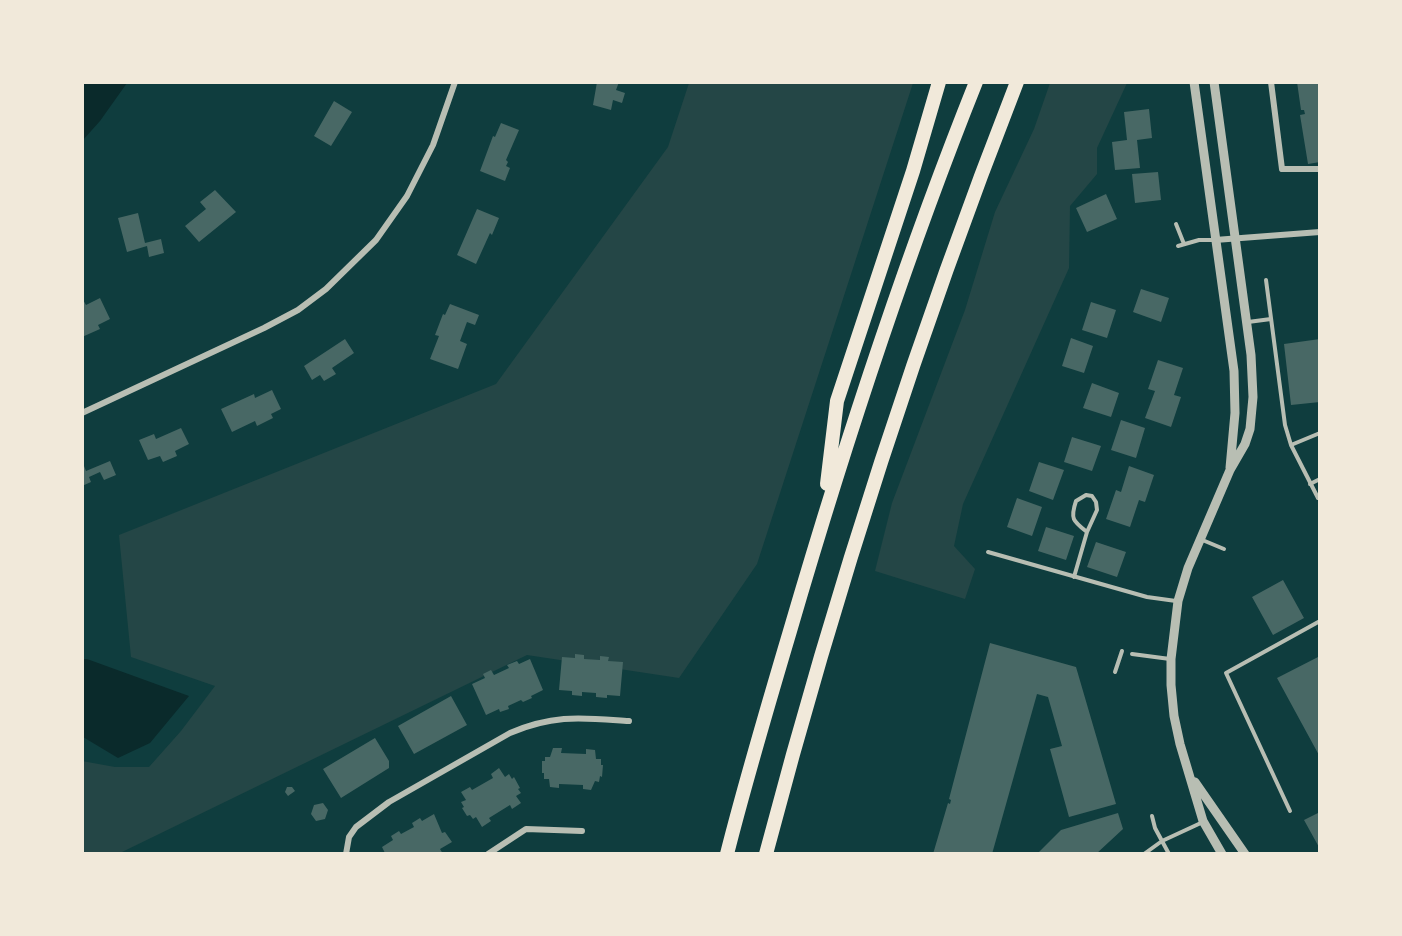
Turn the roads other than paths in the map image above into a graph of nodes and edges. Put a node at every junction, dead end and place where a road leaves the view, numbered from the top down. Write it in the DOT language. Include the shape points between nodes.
graph roads {
  1 [pos="455,82"];
  2 [pos="939,82"];
  3 [pos="976,82"];
  4 [pos="1017,82"];
  5 [pos="1194,82"];
  6 [pos="1214,82"];
  7 [pos="1271,82"];
  8 [pos="1320,169"];
  9 [pos="1176,224"];
  10 [pos="1320,232"];
  11 [pos="1236,238"];
  12 [pos="1215,240"];
  13 [pos="1184,244"];
  14 [pos="1178,246"];
  15 [pos="1266,280"];
  16 [pos="1271,319"];
  17 [pos="1247,322"];
  18 [pos="82,412"];
  19 [pos="1320,433"];
  20 [pos="1291,445"];
  21 [pos="1230,470"];
  22 [pos="1320,479"];
  23 [pos="1311,483"];
  24 [pos="1318,498"];
  25 [pos="823,516"];
  26 [pos="1087,532"];
  27 [pos="1199,539"];
  28 [pos="1224,549"];
  29 [pos="988,552"];
  30 [pos="1074,577"];
  31 [pos="1178,601"];
  32 [pos="1320,621"];
  33 [pos="1122,651"];
  34 [pos="1132,654"];
  35 [pos="1171,659"];
  36 [pos="1115,672"];
  37 [pos="629,721"];
  38 [pos="1191,775"];
  39 [pos="1290,811"];
  40 [pos="1152,816"];
  41 [pos="1203,821"];
  42 [pos="582,831"];
  43 [pos="1162,841"];
  44 [pos="346,854"];
  45 [pos="488,854"];
  46 [pos="727,854"];
  47 [pos="766,854"];
  48 [pos="1144,854"];
  49 [pos="1169,854"];
  50 [pos="1222,854"];
  51 [pos="1245,854"];
  1 -- 18 [label="street" via="433,145 398,212 326,290 264,328"];
  2 -- 25 [label="highway" via="837,401"];
  3 -- 25 [label="highway" via="897,295"];
  4 -- 47 [label="highway" via="887,441 820,657"];
  5 -- 12 [label="street"];
  6 -- 11 [label="street"];
  7 -- 8 [label="street" via="1282,169"];
  9 -- 13 [label="lane"];
  10 -- 11 [label="street"];
  11 -- 12 [label="street"];
  11 -- 17 [label="street"];
  12 -- 13 [label="lane"];
  12 -- 21 [label="street" via="1235,393"];
  13 -- 14 [label="lane"];
  15 -- 16 [label="lane"];
  16 -- 17 [label="lane"];
  16 -- 20 [label="lane" via="1282,414"];
  17 -- 21 [label="street" via="1252,413 1245,444"];
  19 -- 20 [label="lane"];
  20 -- 23 [label="lane"];
  21 -- 27 [label="street"];
  22 -- 23 [label="lane"];
  23 -- 24 [label="lane"];
  25 -- 46 [label="highway"];
  26 -- 26 [label="lane" via="1097,510 1092,496 1086,495 1076,501 1072,514"];
  26 -- 30 [label="lane"];
  27 -- 28 [label="lane"];
  27 -- 31 [label="street"];
  29 -- 30 [label="lane"];
  30 -- 31 [label="lane" via="1147,597"];
  31 -- 35 [label="street"];
  32 -- 39 [label="lane" via="1226,674"];
  33 -- 36 [label="lane"];
  34 -- 35 [label="lane"];
  35 -- 38 [label="street" via="1174,716"];
  37 -- 44 [label="street" via="560,718 510,733 389,802 356,827 349,837"];
  38 -- 41 [label="street"];
  38 -- 51 [label="street"];
  40 -- 43 [label="lane"];
  41 -- 43 [label="lane"];
  41 -- 50 [label="street"];
  42 -- 45 [label="street" via="526,829"];
  43 -- 48 [label="lane"];
  43 -- 49 [label="lane"];
}
